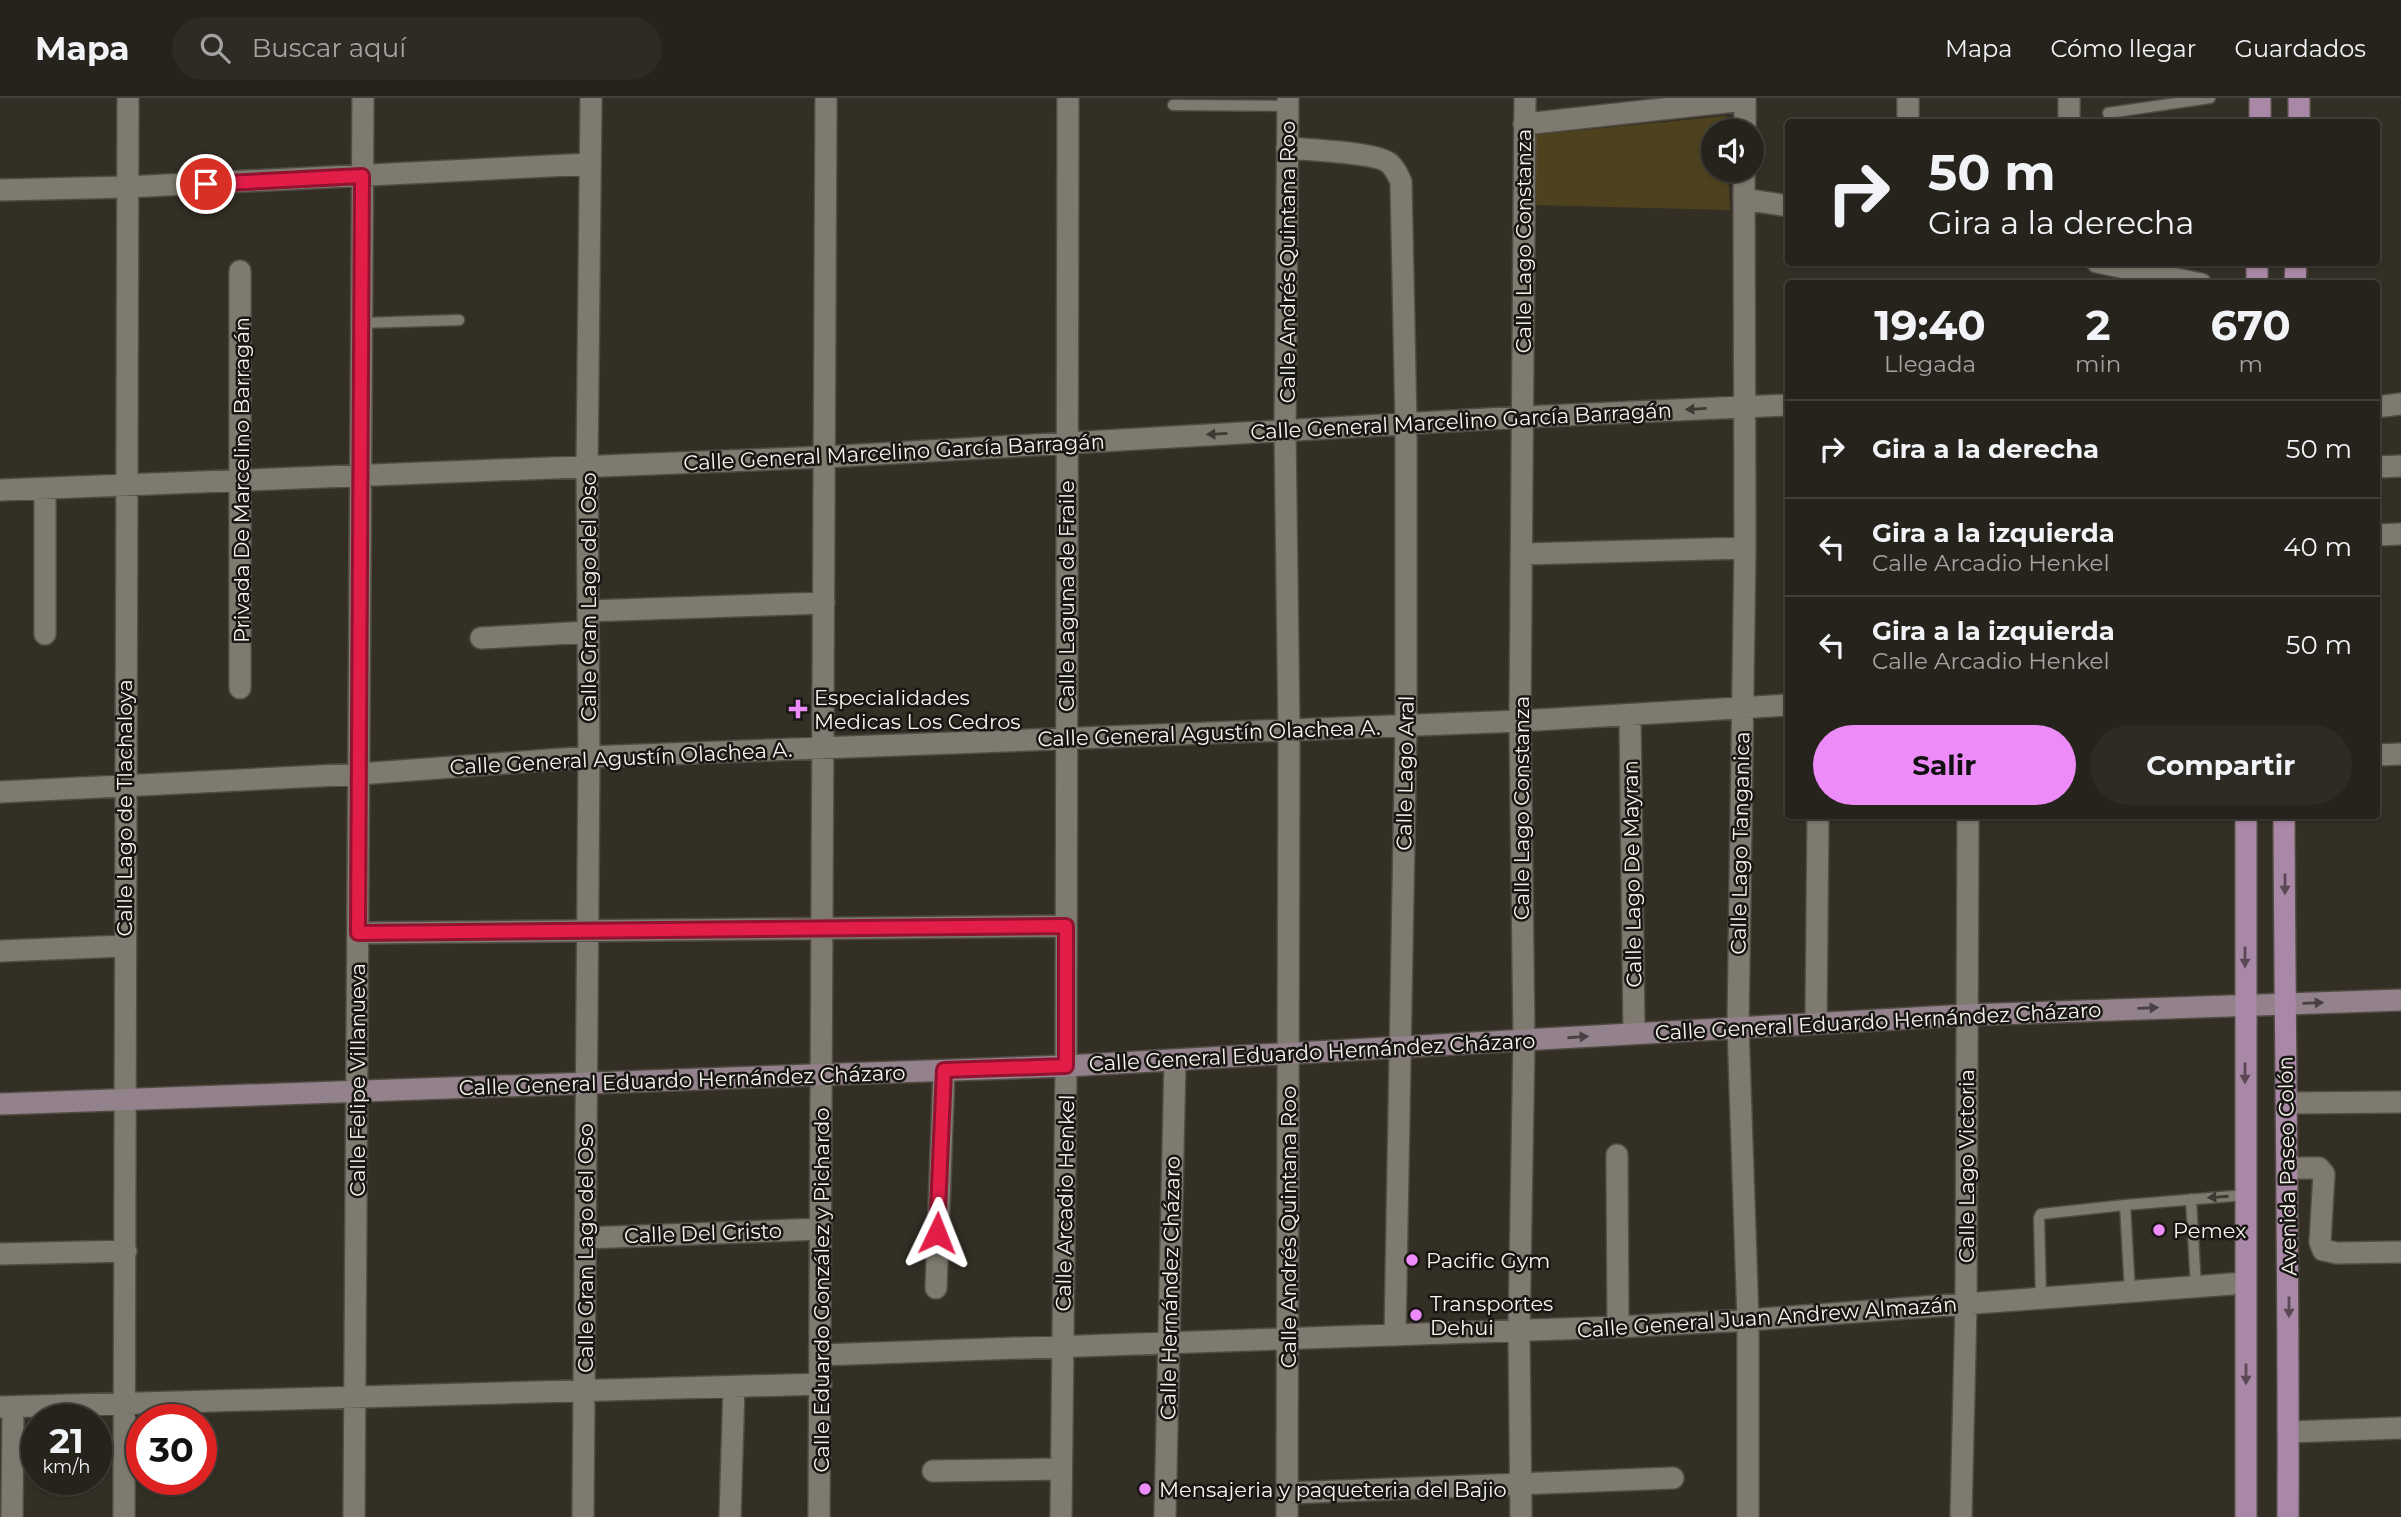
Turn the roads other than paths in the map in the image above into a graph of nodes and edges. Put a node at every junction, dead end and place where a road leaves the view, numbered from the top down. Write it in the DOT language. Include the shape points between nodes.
graph roads {
  1 [pos="128,98"];
  2 [pos="362,98"];
  3 [pos="591,98"];
  4 [pos="826,98"];
  5 [pos="1068,98"];
  6 [pos="1525,98"];
  7 [pos="1908,98"];
  8 [pos="2069,98"];
  9 [pos="2210,98"];
  10 [pos="2260,98"];
  11 [pos="2299,98"];
  12 [pos="1745,99"];
  13 [pos="1288,102"];
  14 [pos="1173,105"];
  15 [pos="2108,113"];
  16 [pos="1745,119"];
  17 [pos="1909,119"];
  18 [pos="2068,119"];
  19 [pos="2260,119"];
  20 [pos="2299,119"];
  21 [pos="1524,124"];
  22 [pos="1287,148"];
  23 [pos="590,164"];
  24 [pos="362,176"];
  25 [pos="1744,182"];
  26 [pos="127,187"];
  27 [pos="0,190"];
  28 [pos="1744,199"];
  29 [pos="1785,206"];
  30 [pos="2116,266"];
  31 [pos="240,271"];
  32 [pos="2183,280"];
  33 [pos="459,320"];
  34 [pos="362,323"];
  35 [pos="2401,404"];
  36 [pos="1785,405"];
  37 [pos="1745,407"];
  38 [pos="2380,407"];
  39 [pos="1522,417"];
  40 [pos="1406,424"];
  41 [pos="1285,430"];
  42 [pos="1066,442"];
  43 [pos="824,457"];
  44 [pos="2401,466"];
  45 [pos="587,467"];
  46 [pos="2380,467"];
  47 [pos="361,476"];
  48 [pos="241,481"];
  49 [pos="126,486"];
  50 [pos="45,489"];
  51 [pos="0,490"];
  52 [pos="2380,534"];
  53 [pos="2401,534"];
  54 [pos="1745,548"];
  55 [pos="1521,554"];
  56 [pos="824,603"];
  57 [pos="588,621"];
  58 [pos="45,634"];
  59 [pos="481,638"];
  60 [pos="240,688"];
  61 [pos="1785,705"];
  62 [pos="1741,707"];
  63 [pos="1630,715"];
  64 [pos="1520,721"];
  65 [pos="1406,724"];
  66 [pos="1289,731"];
  67 [pos="1066,739"];
  68 [pos="823,747"];
  69 [pos="2401,754"];
  70 [pos="2380,755"];
  71 [pos="589,757"];
  72 [pos="359,774"];
  73 [pos="125,786"];
  74 [pos="0,792"];
  75 [pos="1818,819"];
  76 [pos="1968,819"];
  77 [pos="2246,819"];
  78 [pos="2284,819"];
  79 [pos="1066,926"];
  80 [pos="822,929"];
  81 [pos="588,931"];
  82 [pos="358,933"];
  83 [pos="124,946"];
  84 [pos="0,951"];
  85 [pos="2401,1000"];
  86 [pos="2285,1004"];
  87 [pos="2245,1005"];
  88 [pos="1966,1015"];
  89 [pos="1816,1023"];
  90 [pos="1738,1027"];
  91 [pos="1634,1033"];
  92 [pos="1524,1040"];
  93 [pos="1400,1047"];
  94 [pos="1290,1053"];
  95 [pos="1175,1060"];
  96 [pos="1066,1066"];
  97 [pos="944,1070"];
  98 [pos="822,1075"];
  99 [pos="586,1083"];
  100 [pos="357,1092"];
  101 [pos="124,1100"];
  102 [pos="2401,1102"];
  103 [pos="2287,1103"];
  104 [pos="0,1104"];
  105 [pos="1617,1155"];
  106 [pos="2289,1168"];
  107 [pos="2245,1195"];
  108 [pos="2191,1199"];
  109 [pos="2125,1205"];
  110 [pos="821,1229"];
  111 [pos="585,1238"];
  112 [pos="126,1251"];
  113 [pos="2401,1252"];
  114 [pos="0,1254"];
  115 [pos="2245,1283"];
  116 [pos="2196,1287"];
  117 [pos="936,1288"];
  118 [pos="2130,1292"];
  119 [pos="2041,1299"];
  120 [pos="1966,1304"];
  121 [pos="1748,1320"];
  122 [pos="1618,1327"];
  123 [pos="1519,1331"];
  124 [pos="1395,1335"];
  125 [pos="1287,1339"];
  126 [pos="1168,1343"];
  127 [pos="1063,1348"];
  128 [pos="821,1354"];
  129 [pos="821,1384"];
  130 [pos="734,1387"];
  131 [pos="584,1390"];
  132 [pos="354,1396"];
  133 [pos="125,1404"];
  134 [pos="6,1407"];
  135 [pos="2401,1428"];
  136 [pos="2289,1432"];
  137 [pos="1061,1469"];
  138 [pos="933,1471"];
  139 [pos="1673,1478"];
  140 [pos="1521,1483"];
  141 [pos="1287,1493"];
  142 [pos="12,1517"];
  143 [pos="124,1517"];
  144 [pos="354,1517"];
  145 [pos="583,1517"];
  146 [pos="730,1517"];
  147 [pos="819,1517"];
  148 [pos="1061,1517"];
  149 [pos="1165,1517"];
  150 [pos="1287,1517"];
  151 [pos="1521,1517"];
  152 [pos="1748,1517"];
  153 [pos="1961,1517"];
  154 [pos="2246,1517"];
  155 [pos="2288,1517"];
  1 -- 26 [label="street, Calle Lago de Tlachaloya"];
  2 -- 24 [label="street, Calle Felipe Villanueva"];
  3 -- 23 [label="street, Calle Gran Lago del Oso"];
  4 -- 43 [label="street, Calle Eduardo González y Pichardo"];
  5 -- 42 [label="street, Calle Laguna de Fraile"];
  6 -- 21 [label="street, Calle Lago Constanza"];
  7 -- 17 [label="street"];
  8 -- 18 [label="street"];
  9 -- 15 [label="lane"];
  10 -- 19 [label="main road"];
  11 -- 20 [label="main road"];
  12 -- 16 [label="street"];
  12 -- 21 [label="street"];
  13 -- 14 [label="lane"];
  13 -- 22 [label="street, Calle Andrés Quintana Roo"];
  21 -- 39 [label="street, Calle Lago Constanza"];
  22 -- 40 [label="street, Calle Lago Aral" via="1388,161 1401,182"];
  22 -- 41 [label="street, Calle Andrés Quintana Roo"];
  23 -- 24 [label="street"];
  23 -- 45 [label="street, Calle Gran Lago del Oso"];
  24 -- 26 [label="street"];
  24 -- 34 [label="street, Calle Felipe Villanueva"];
  25 -- 28 [label="street, Calle Lago Tanganica"];
  26 -- 27 [label="street"];
  26 -- 49 [label="street, Calle Lago de Tlachaloya"];
  28 -- 29 [label="street"];
  28 -- 37 [label="street, Calle Lago Tanganica"];
  30 -- 32 [label="street"];
  31 -- 48 [label="street, Privada De Marcelino Barragán"];
  33 -- 34 [label="lane"];
  34 -- 47 [label="street, Calle Felipe Villanueva"];
  35 -- 38 [label="street"];
  36 -- 37 [label="street, Calle General Marcelino García Barragán"];
  37 -- 39 [label="street, Calle General Marcelino García Barragán, one-way"];
  37 -- 54 [label="street, Calle Lago Tanganica"];
  39 -- 40 [label="street, Calle General Marcelino García Barragán"];
  39 -- 55 [label="street, Calle Lago Constanza"];
  40 -- 41 [label="street, Calle General Marcelino García Barragán"];
  40 -- 65 [label="street, Calle Lago Aral"];
  41 -- 42 [label="street, Calle General Marcelino García Barragán, one-way"];
  41 -- 66 [label="street, Calle Andrés Quintana Roo"];
  42 -- 43 [label="street, Calle General Marcelino García Barragán"];
  42 -- 67 [label="street, Calle Laguna de Fraile"];
  43 -- 45 [label="street, Calle General Marcelino García Barragán"];
  43 -- 56 [label="street, Calle Eduardo González y Pichardo"];
  44 -- 46 [label="street"];
  45 -- 47 [label="street, Calle General Marcelino García Barragán"];
  45 -- 57 [label="street, Calle Gran Lago del Oso"];
  47 -- 48 [label="street, Calle General Marcelino García Barragán"];
  47 -- 72 [label="street, Calle Felipe Villanueva"];
  48 -- 49 [label="street, Calle General Marcelino García Barragán"];
  48 -- 60 [label="street, Privada De Marcelino Barragán"];
  49 -- 50 [label="street, Calle General Marcelino García Barragán"];
  49 -- 73 [label="street, Calle Lago de Tlachaloya"];
  50 -- 51 [label="street, Calle General Marcelino García Barragán"];
  50 -- 58 [label="street"];
  52 -- 53 [label="street"];
  54 -- 55 [label="street"];
  54 -- 62 [label="street, Calle Lago Tanganica"];
  55 -- 64 [label="street, Calle Lago Constanza"];
  56 -- 57 [label="street"];
  56 -- 68 [label="street, Calle Eduardo González y Pichardo"];
  57 -- 59 [label="street"];
  57 -- 71 [label="street, Calle Gran Lago del Oso"];
  61 -- 62 [label="street, Calle General Agustín Olachea A."];
  62 -- 63 [label="street, Calle General Agustín Olachea A."];
  62 -- 90 [label="street, Calle Lago Tanganica"];
  63 -- 64 [label="street, Calle General Agustín Olachea A."];
  63 -- 91 [label="street, Calle Lago De Mayran"];
  64 -- 65 [label="street, Calle General Agustín Olachea A."];
  64 -- 92 [label="street, Calle Lago Constanza"];
  65 -- 66 [label="street, Calle General Agustín Olachea A."];
  65 -- 93 [label="street, Calle Lago Aral"];
  66 -- 67 [label="street, Calle General Agustín Olachea A."];
  66 -- 94 [label="street, Calle Andrés Quintana Roo"];
  67 -- 68 [label="street, Calle General Agustín Olachea A."];
  67 -- 79 [label="street, Calle Laguna de Fraile"];
  68 -- 71 [label="street, Calle General Agustín Olachea A."];
  68 -- 80 [label="street, Calle Eduardo González y Pichardo"];
  69 -- 70 [label="street"];
  71 -- 72 [label="street, Calle General Agustín Olachea A."];
  71 -- 81 [label="street, Calle Gran Lago del Oso"];
  72 -- 73 [label="street, Calle General Agustín Olachea A."];
  72 -- 82 [label="street, Calle Felipe Villanueva"];
  73 -- 74 [label="street, Calle General Agustín Olachea A."];
  73 -- 83 [label="street, Calle Lago de Tlachaloya"];
  75 -- 89 [label="street"];
  76 -- 88 [label="street, Calle Lago Victoria"];
  77 -- 87 [label="main road, Avenida Paseo Colón, one-way"];
  78 -- 86 [label="main road, Avenida Paseo Colón, one-way"];
  79 -- 80 [label="street"];
  79 -- 96 [label="street, Calle Arcadio Henkel"];
  80 -- 81 [label="street"];
  80 -- 98 [label="street, Calle Eduardo González y Pichardo"];
  81 -- 82 [label="street"];
  81 -- 99 [label="street, Calle Gran Lago del Oso"];
  82 -- 100 [label="street, Calle Felipe Villanueva"];
  83 -- 84 [label="street"];
  83 -- 101 [label="street, Calle Lago de Tlachaloya"];
  86 -- 85 [label="main road, Calle General Eduardo Hernández Cházaro, one-way"];
  86 -- 87 [label="main road, Calle General Eduardo Hernández Cházaro"];
  86 -- 103 [label="main road, Avenida Paseo Colón"];
  88 -- 87 [label="main road, Calle General Eduardo Hernández Cházaro, one-way"];
  87 -- 107 [label="main road, Avenida Paseo Colón, one-way"];
  88 -- 89 [label="main road, Calle General Eduardo Hernández Cházaro"];
  88 -- 120 [label="street, Calle Lago Victoria"];
  89 -- 90 [label="main road, Calle General Eduardo Hernández Cházaro"];
  90 -- 91 [label="main road, Calle General Eduardo Hernández Cházaro"];
  90 -- 121 [label="street, Calle Lago Tanganica"];
  92 -- 91 [label="main road, Calle General Eduardo Hernández Cházaro, one-way"];
  92 -- 93 [label="main road, Calle General Eduardo Hernández Cházaro"];
  92 -- 123 [label="street, Calle Lago Constanza"];
  93 -- 94 [label="main road, Calle General Eduardo Hernández Cházaro"];
  93 -- 124 [label="street, Calle Lago Aral"];
  94 -- 95 [label="main road, Calle General Eduardo Hernández Cházaro"];
  94 -- 125 [label="street, Calle Andrés Quintana Roo"];
  95 -- 96 [label="main road, Calle General Eduardo Hernández Cházaro"];
  95 -- 126 [label="street, Calle Hernández Cházaro"];
  96 -- 97 [label="main road, Calle General Eduardo Hernández Cházaro"];
  96 -- 127 [label="street, Calle Arcadio Henkel"];
  97 -- 98 [label="main road, Calle General Eduardo Hernández Cházaro"];
  97 -- 117 [label="street"];
  98 -- 99 [label="main road, Calle General Eduardo Hernández Cházaro"];
  98 -- 110 [label="street, Calle Eduardo González y Pichardo"];
  99 -- 100 [label="main road, Calle General Eduardo Hernández Cházaro"];
  99 -- 111 [label="street, Calle Gran Lago del Oso"];
  100 -- 101 [label="main road, Calle General Eduardo Hernández Cházaro"];
  100 -- 132 [label="street, Calle Felipe Villanueva"];
  101 -- 104 [label="main road, Calle General Eduardo Hernández Cházaro"];
  101 -- 112 [label="street, Calle Lago de Tlachaloya"];
  102 -- 103 [label="street"];
  103 -- 106 [label="main road, Avenida Paseo Colón"];
  105 -- 122 [label="street"];
  106 -- 113 [label="street" via="2319,1168 2324,1174 2321,1246 2328,1252"];
  106 -- 136 [label="main road, Avenida Paseo Colón, one-way"];
  107 -- 108 [label="lane, one-way"];
  107 -- 115 [label="main road, Avenida Paseo Colón"];
  108 -- 109 [label="lane"];
  108 -- 116 [label="lane"];
  109 -- 118 [label="lane"];
  109 -- 119 [label="lane" via="2041,1214"];
  110 -- 111 [label="street, Calle Del Cristo"];
  110 -- 128 [label="street, Calle Eduardo González y Pichardo"];
  111 -- 131 [label="street, Calle Gran Lago del Oso"];
  112 -- 114 [label="street"];
  112 -- 133 [label="street, Calle Lago de Tlachaloya"];
  115 -- 116 [label="street, Calle General Juan Andrew Almazán"];
  115 -- 154 [label="main road, Avenida Paseo Colón, one-way"];
  116 -- 118 [label="street, Calle General Juan Andrew Almazán"];
  118 -- 119 [label="street, Calle General Juan Andrew Almazán"];
  119 -- 120 [label="street, Calle General Juan Andrew Almazán"];
  120 -- 121 [label="street, Calle General Juan Andrew Almazán"];
  120 -- 153 [label="street, Calle Lago Victoria"];
  121 -- 122 [label="street, Calle General Juan Andrew Almazán"];
  121 -- 152 [label="street, Calle Lago Tanganica"];
  122 -- 123 [label="street, Calle General Juan Andrew Almazán"];
  123 -- 124 [label="street, Calle General Juan Andrew Almazán"];
  123 -- 140 [label="street, Calle Lago Constanza"];
  124 -- 125 [label="street, Calle General Juan Andrew Almazán"];
  125 -- 126 [label="street, Calle General Juan Andrew Almazán"];
  125 -- 141 [label="street, Calle Andrés Quintana Roo"];
  126 -- 127 [label="street, Calle General Juan Andrew Almazán"];
  126 -- 149 [label="street, Calle Hernández Cházaro"];
  127 -- 128 [label="street, Calle General Juan Andrew Almazán"];
  127 -- 137 [label="street, Calle Arcadio Henkel"];
  128 -- 129 [label="street, Calle Eduardo González y Pichardo"];
  129 -- 130 [label="street"];
  129 -- 147 [label="street, Calle Eduardo González y Pichardo"];
  130 -- 131 [label="street"];
  130 -- 146 [label="street"];
  131 -- 132 [label="street"];
  131 -- 145 [label="street, Calle Gran Lago del Oso"];
  132 -- 133 [label="street"];
  132 -- 144 [label="street, Calle Felipe Villanueva"];
  133 -- 134 [label="street"];
  133 -- 143 [label="street, Calle Lago de Tlachaloya"];
  134 -- 142 [label="street"];
  135 -- 136 [label="street"];
  136 -- 155 [label="main road, Avenida Paseo Colón"];
  137 -- 138 [label="street"];
  137 -- 148 [label="street, Calle Arcadio Henkel"];
  139 -- 140 [label="street"];
  140 -- 141 [label="street"];
  140 -- 151 [label="street, Calle Lago Constanza"];
  141 -- 150 [label="street, Calle Andrés Quintana Roo"];
}
